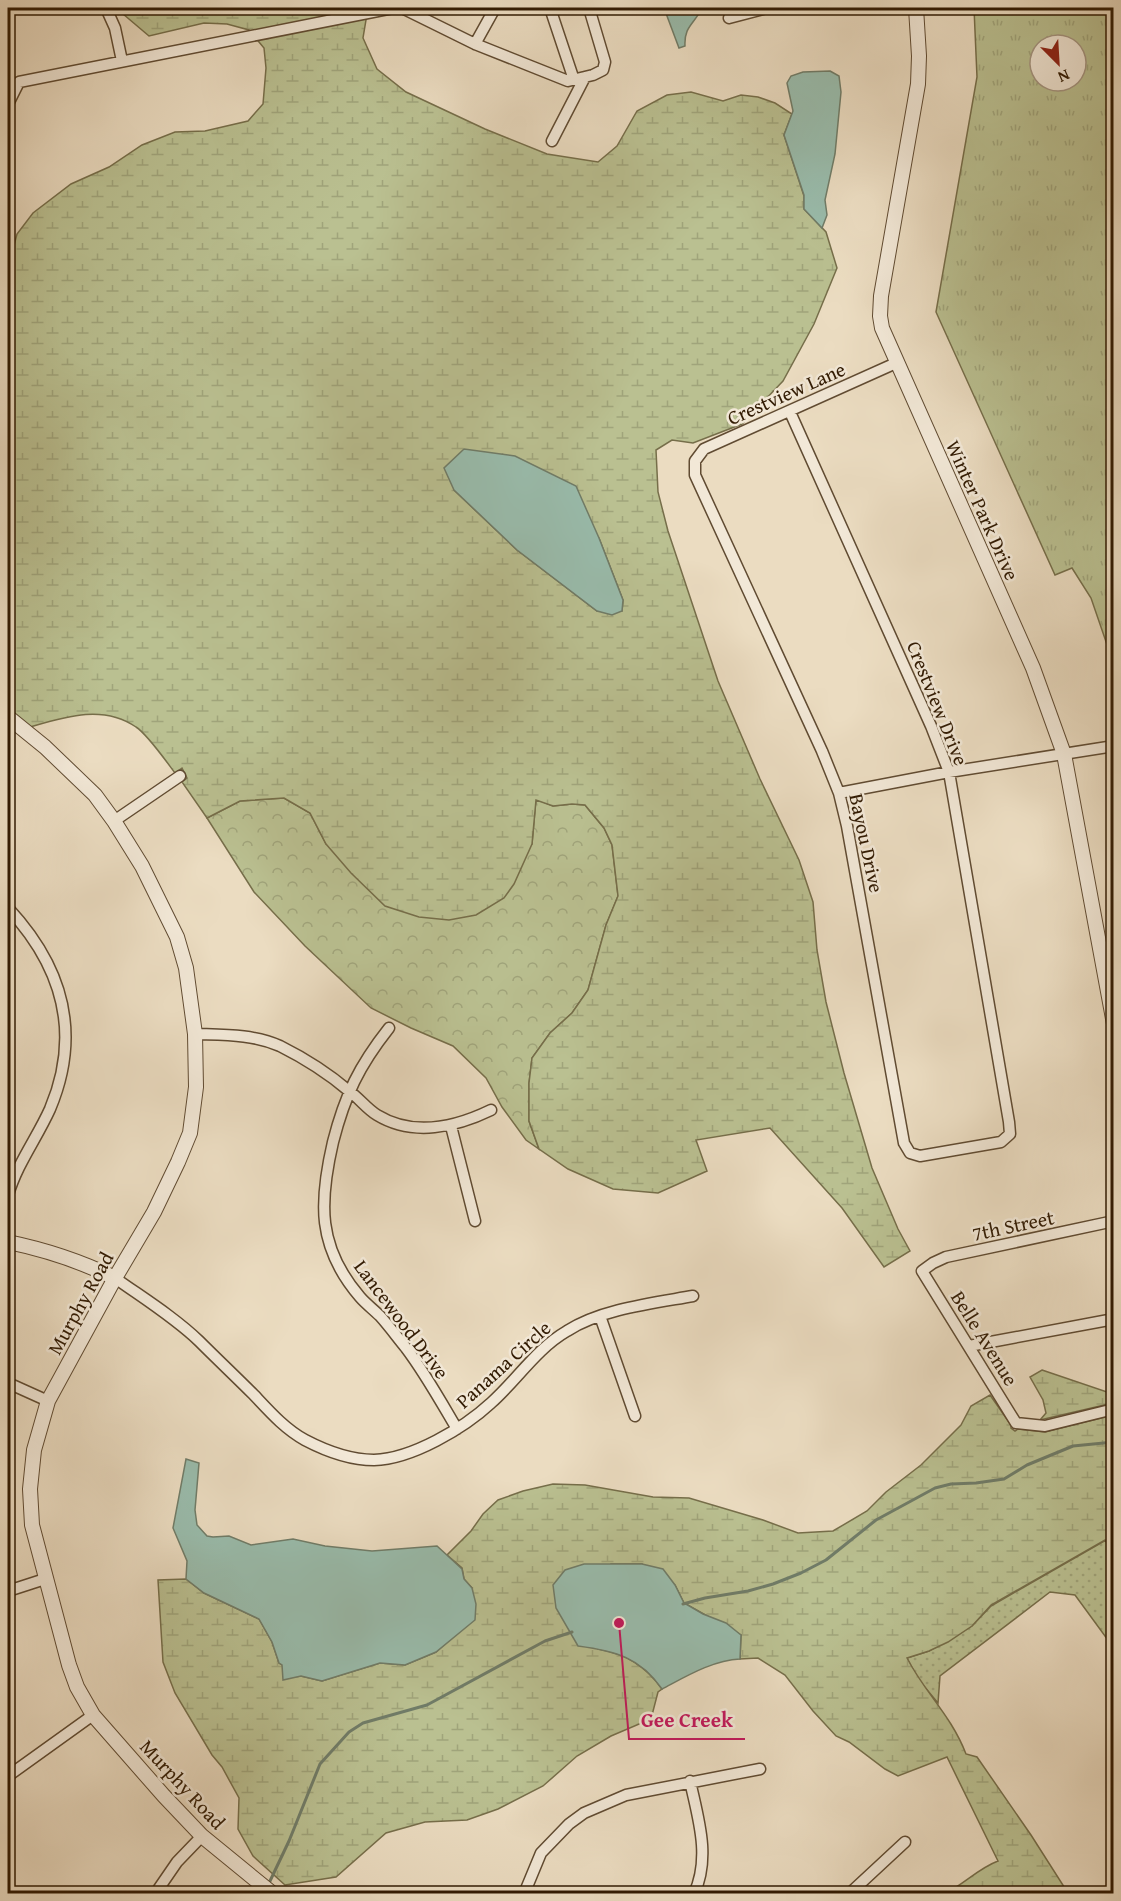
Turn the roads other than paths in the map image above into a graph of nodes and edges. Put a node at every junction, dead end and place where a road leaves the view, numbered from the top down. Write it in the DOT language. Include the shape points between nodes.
graph roads {
  1 [pos="106,8"];
  2 [pos="393,8"];
  3 [pos="402,8"];
  4 [pos="428,8"];
  5 [pos="495,8"];
  6 [pos="550,8"];
  7 [pos="590,8"];
  8 [pos="767,8"];
  9 [pos="916,8"];
  10 [pos="729,18"];
  11 [pos="424,19"];
  12 [pos="475,44"];
  13 [pos="122,61"];
  14 [pos="579,78"];
  15 [pos="8,104"];
  16 [pos="552,141"];
  17 [pos="896,363"];
  18 [pos="790,412"];
  19 [pos="695,461"];
  20 [pos="8,717"];
  21 [pos="1113,746"];
  22 [pos="1064,754"];
  23 [pos="949,772"];
  24 [pos="180,776"];
  25 [pos="839,793"];
  26 [pos="114,821"];
  27 [pos="8,908"];
  28 [pos="1113,1024"];
  29 [pos="389,1028"];
  30 [pos="195,1034"];
  31 [pos="348,1090"];
  32 [pos="491,1110"];
  33 [pos="451,1126"];
  34 [pos="1010,1134"];
  35 [pos="8,1195"];
  36 [pos="475,1221"];
  37 [pos="1113,1221"];
  38 [pos="8,1242"];
  39 [pos="922,1271"];
  40 [pos="115,1278"];
  41 [pos="693,1296"];
  42 [pos="600,1316"];
  43 [pos="1113,1319"];
  44 [pos="969,1346"];
  45 [pos="8,1383"];
  46 [pos="48,1401"];
  47 [pos="1113,1409"];
  48 [pos="635,1416"];
  49 [pos="457,1429"];
  50 [pos="45,1579"];
  51 [pos="8,1591"];
  52 [pos="93,1715"];
  53 [pos="760,1769"];
  54 [pos="8,1776"];
  55 [pos="690,1781"];
  56 [pos="202,1836"];
  57 [pos="905,1842"];
  58 [pos="155,1893"];
  59 [pos="273,1893"];
  60 [pos="524,1893"];
  61 [pos="694,1893"];
  62 [pos="849,1893"];
  1 -- 13 [label="street"];
  2 -- 13 [label="street"];
  3 -- 11 [label="street"];
  4 -- 11 [label="street"];
  5 -- 12 [label="street"];
  6 -- 14 [label="street"];
  7 -- 14 [label="street" via="605,62 603,70"];
  8 -- 10 [label="street"];
  9 -- 17 [label="street, Winter Park Drive" via="918,84 881,296 882,328"];
  11 -- 12 [label="street"];
  12 -- 14 [label="street" via="568,81"];
  13 -- 15 [label="street" via="18,82"];
  14 -- 16 [label="street"];
  17 -- 18 [label="street, Crestview Lane"];
  17 -- 22 [label="street, Winter Park Drive" via="1033,668"];
  18 -- 19 [label="street, Crestview Lane" via="704,449"];
  18 -- 23 [label="street, Crestview Drive"];
  19 -- 25 [label="street, Bayou Drive" via="695,475"];
  20 -- 26 [label="street, Murphy Road" via="82,781"];
  21 -- 22 [label="street"];
  22 -- 23 [label="street"];
  22 -- 28 [label="street, Winter Park Drive"];
  23 -- 25 [label="street"];
  23 -- 34 [label="street, Crestview Drive"];
  24 -- 26 [label="street"];
  25 -- 34 [label="street, Bayou Drive" via="904,1143 910,1153 920,1156 1000,1142"];
  26 -- 30 [label="street, Murphy Road" via="142,866 177,937 186,968"];
  27 -- 35 [label="street" via="41,951 55,978 66,1029 64,1063 57,1088"];
  29 -- 31 [label="street, Lancewood Drive" via="368,1054"];
  30 -- 31 [label="street" via="242,1035 279,1046"];
  30 -- 40 [label="street, Murphy Road" via="196,1087 190,1133 154,1212"];
  31 -- 33 [label="street" via="377,1114 402,1126"];
  31 -- 49 [label="street, Lancewood Drive" via="327,1167 323,1202 330,1246 360,1297 424,1373"];
  32 -- 33 [label="street"];
  33 -- 36 [label="street"];
  37 -- 39 [label="street, 7th Street" via="946,1257"];
  38 -- 40 [label="street" via="83,1262"];
  39 -- 44 [label="street, Belle Avenue"];
  40 -- 46 [label="street, Murphy Road"];
  40 -- 49 [label="street, Panama Circle" via="196,1338 285,1427 322,1449 372,1460 390,1458"];
  41 -- 42 [label="street, Panama Circle"];
  42 -- 48 [label="street"];
  42 -- 49 [label="street, Panama Circle" via="567,1330 491,1403"];
  43 -- 44 [label="street"];
  44 -- 47 [label="street, Belle Avenue" via="1016,1423 1045,1426"];
  45 -- 46 [label="street"];
  46 -- 50 [label="street, Murphy Road" via="34,1450 30,1489 32,1525"];
  50 -- 51 [label="street"];
  50 -- 52 [label="street, Murphy Road" via="77,1688"];
  52 -- 54 [label="street"];
  52 -- 56 [label="street, Murphy Road"];
  53 -- 55 [label="street"];
  55 -- 60 [label="street" via="626,1795 584,1813 541,1853"];
  55 -- 61 [label="street" via="704,1859"];
  56 -- 58 [label="street"];
  56 -- 59 [label="street, Murphy Road"];
  57 -- 62 [label="street"];
}
